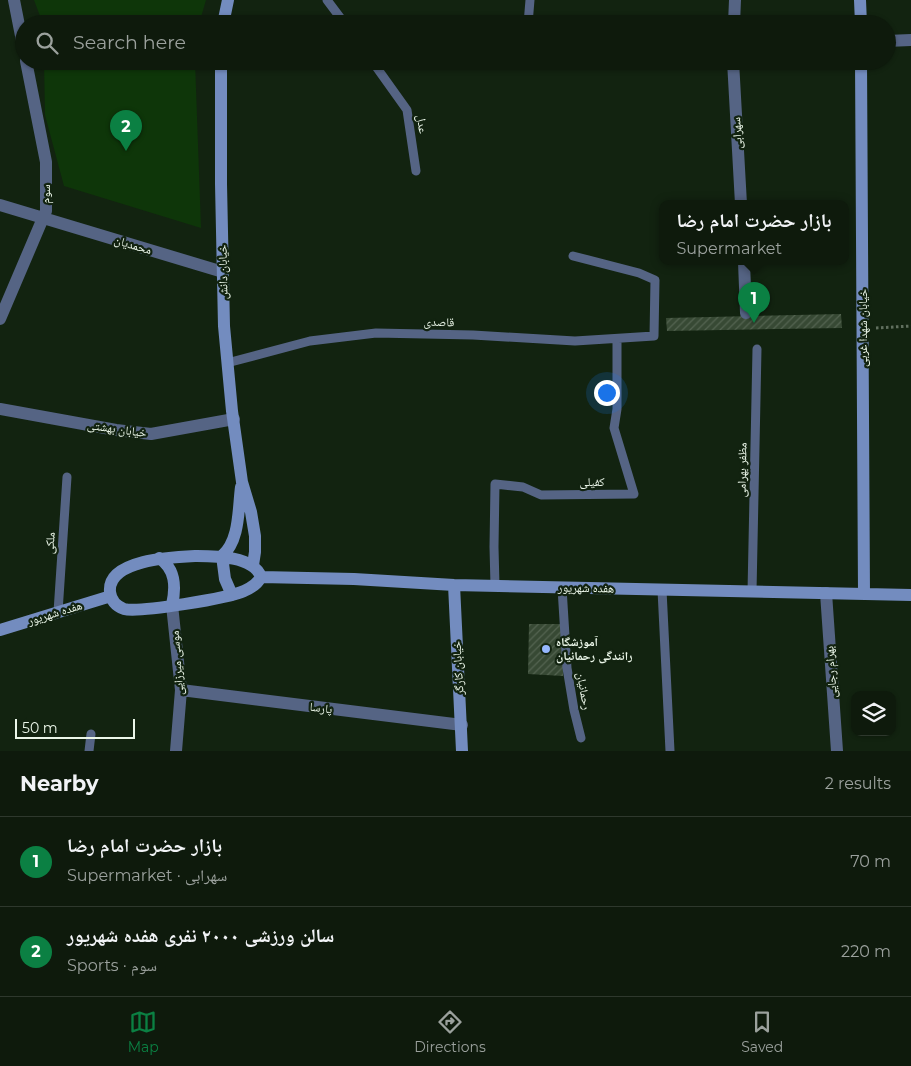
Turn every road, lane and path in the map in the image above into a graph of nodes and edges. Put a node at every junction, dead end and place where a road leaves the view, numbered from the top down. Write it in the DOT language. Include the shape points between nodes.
graph roads {
  1 [pos="14,0"];
  2 [pos="228,0"];
  3 [pos="327,0"];
  4 [pos="530,0"];
  5 [pos="735,0"];
  6 [pos="860,0"];
  7 [pos="17,15"];
  8 [pos="225,15"];
  9 [pos="338,15"];
  10 [pos="529,15"];
  11 [pos="734,15"];
  12 [pos="861,15"];
  13 [pos="911,40"];
  14 [pos="896,41"];
  15 [pos="28,70"];
  16 [pos="221,70"];
  17 [pos="378,70"];
  18 [pos="734,70"];
  19 [pos="861,70"];
  20 [pos="416,171"];
  21 [pos="741,200"];
  22 [pos="0,205"];
  23 [pos="43,217"];
  24 [pos="573,256"];
  25 [pos="744,265"];
  26 [pos="223,272"];
  27 [pos="746,313"];
  28 [pos="0,320"];
  29 [pos="911,326"];
  30 [pos="862,328"];
  31 [pos="617,339"];
  32 [pos="757,349"];
  33 [pos="228,363"];
  34 [pos="0,409"];
  35 [pos="234,419"];
  36 [pos="67,477"];
  37 [pos="242,482"];
  38 [pos="222,556"];
  39 [pos="159,558"];
  40 [pos="253,566"];
  41 [pos="261,577"];
  42 [pos="454,585"];
  43 [pos="495,586"];
  44 [pos="562,588"];
  45 [pos="662,590"];
  46 [pos="752,592"];
  47 [pos="826,593"];
  48 [pos="864,594"];
  49 [pos="232,595"];
  50 [pos="911,595"];
  51 [pos="111,596"];
  52 [pos="172,605"];
  53 [pos="58,612"];
  54 [pos="0,630"];
  55 [pos="181,690"];
  56 [pos="462,725"];
  57 [pos="91,734"];
  58 [pos="581,738"];
  59 [pos="89,751"];
  60 [pos="176,751"];
  61 [pos="462,751"];
  62 [pos="670,751"];
  63 [pos="837,751"];
  1 -- 7 [label="street"];
  2 -- 8 [label="main road"];
  3 -- 9 [label="lane"];
  4 -- 10 [label="lane"];
  5 -- 11 [label="street"];
  6 -- 12 [label="main road"];
  13 -- 14 [label="street"];
  15 -- 23 [label="street, سوم" via="46,162 46,211"];
  16 -- 26 [label="main road, خیابان دانش"];
  17 -- 20 [label="lane, عدل" via="407,110"];
  18 -- 21 [label="street, سهرابی"];
  19 -- 30 [label="main road, خیابان شهدا غربی"];
  22 -- 23 [label="street, محمدیان"];
  23 -- 26 [label="street, محمدیان"];
  23 -- 28 [label="street, سوم"];
  24 -- 31 [label="lane, قاصدی" via="655,280 654,336"];
  25 -- 27 [label="street"];
  26 -- 33 [label="main road, خیابان دانش"];
  29 -- 30 [label="path"];
  30 -- 48 [label="main road, خیابان شهدا غربی"];
  31 -- 33 [label="lane, قاصدی" via="575,341 376,333 310,340"];
  31 -- 43 [label="lane, کفیلی" via="614,428 634,494 541,495 523,486 495,484"];
  32 -- 46 [label="lane, مظفر بهرامی"];
  33 -- 35 [label="main road, خیابان دانش"];
  34 -- 35 [label="street, خیابان بهشتی" via="151,434"];
  35 -- 37 [label="main road, خیابان دانش"];
  36 -- 53 [label="lane, ملکی"];
  37 -- 38 [label="main road" via="232,544"];
  37 -- 40 [label="main road" via="254,536"];
  38 -- 39 [label="main road"];
  38 -- 40 [label="main road"];
  38 -- 49 [label="main road" via="225,579"];
  39 -- 51 [label="main road" via="147,560 117,575 110,587"];
  39 -- 52 [label="main road" via="172,573"];
  40 -- 41 [label="main road"];
  41 -- 42 [label="main road, هفده شهریور"];
  41 -- 49 [label="main road" via="244,592"];
  42 -- 43 [label="main road, هفده شهریور"];
  42 -- 56 [label="main road, خیابان کارگر"];
  43 -- 44 [label="main road, هفده شهریور"];
  44 -- 45 [label="main road, هفده شهریور"];
  44 -- 58 [label="lane, رحمانیان" via="567,668"];
  45 -- 46 [label="main road, هفده شهریور"];
  45 -- 62 [label="lane"];
  46 -- 47 [label="main road, هفده شهریور"];
  47 -- 48 [label="main road, هفده شهریور"];
  47 -- 63 [label="street, بهرام رجایی"];
  48 -- 50 [label="main road, هفده شهریور"];
  49 -- 52 [label="main road"];
  51 -- 52 [label="main road" via="124,609"];
  51 -- 53 [label="main road, هفده شهریور"];
  52 -- 55 [label="street, موسی میرزایی"];
  53 -- 54 [label="main road, هفده شهریور"];
  55 -- 56 [label="street, پارسا"];
  55 -- 60 [label="street, موسی میرزایی"];
  56 -- 61 [label="main road, خیابان کارگر"];
  57 -- 59 [label="lane"];
}
